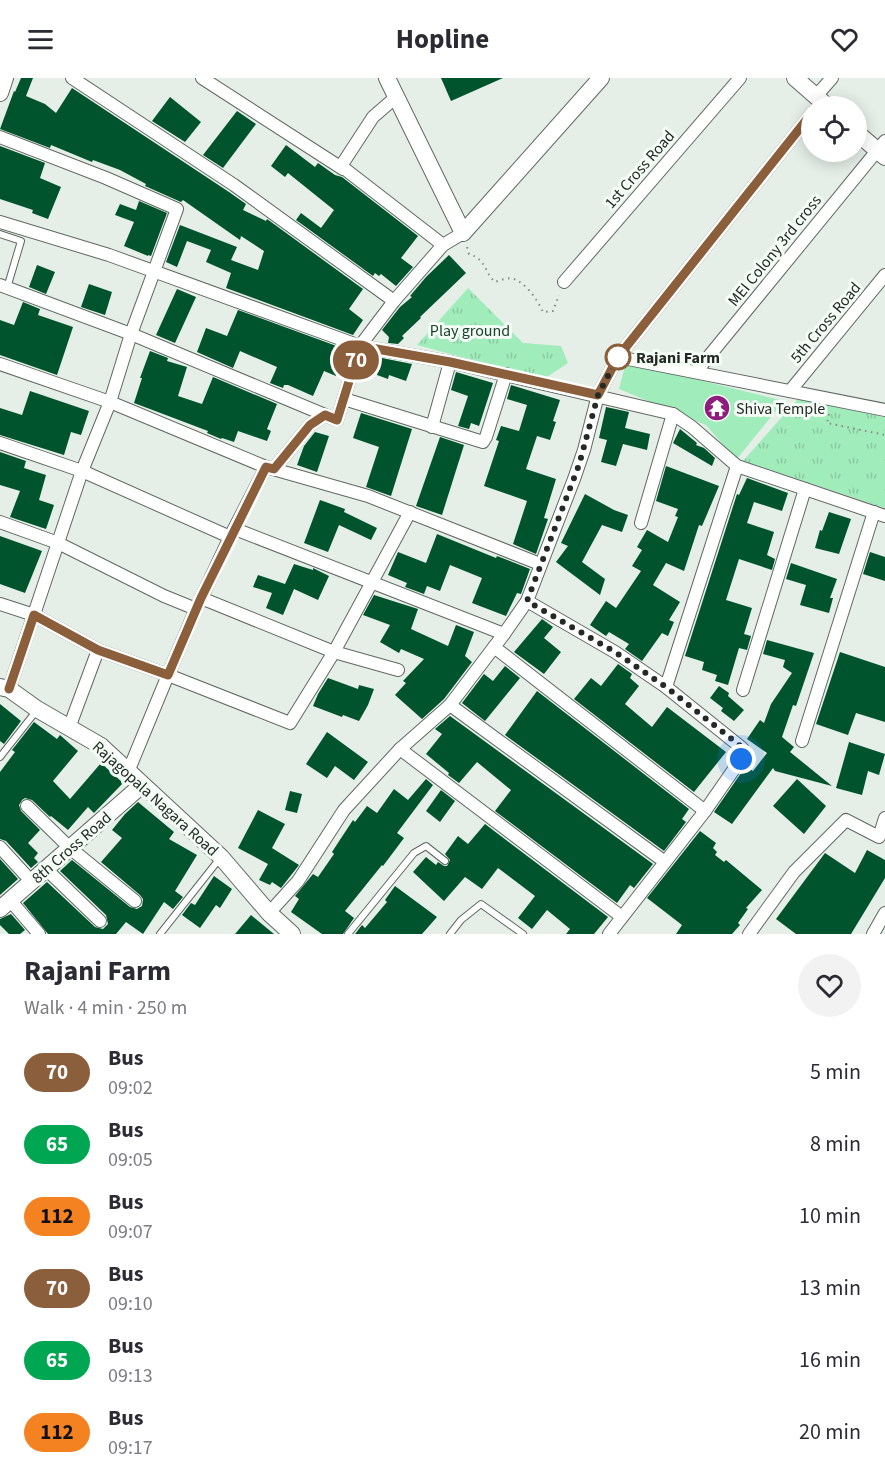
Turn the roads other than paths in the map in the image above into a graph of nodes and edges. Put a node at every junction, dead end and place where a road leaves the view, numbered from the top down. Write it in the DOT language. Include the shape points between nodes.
graph roads {
  1 [pos="5,78"];
  2 [pos="72,78"];
  3 [pos="202,78"];
  4 [pos="387,78"];
  5 [pos="601,78"];
  6 [pos="740,78"];
  7 [pos="795,78"];
  8 [pos="832,78"];
  9 [pos="0,93"];
  10 [pos="810,96"];
  11 [pos="823,96"];
  12 [pos="396,98"];
  13 [pos="801,126"];
  14 [pos="0,137"];
  15 [pos="867,140"];
  16 [pos="882,150"];
  17 [pos="343,169"];
  18 [pos="0,222"];
  19 [pos="463,233"];
  20 [pos="0,234"];
  21 [pos="443,245"];
  22 [pos="154,272"];
  23 [pos="885,275"];
  24 [pos="564,282"];
  25 [pos="3,286"];
  26 [pos="394,301"];
  27 [pos="131,334"];
  28 [pos="360,346"];
  29 [pos="618,357"];
  30 [pos="450,362"];
  31 [pos="0,364"];
  32 [pos="696,372"];
  33 [pos="506,374"];
  34 [pos="790,391"];
  35 [pos="598,395"];
  36 [pos="344,399"];
  37 [pos="110,402"];
  38 [pos="885,410"];
  39 [pos="673,414"];
  40 [pos="325,415"];
  41 [pos="432,427"];
  42 [pos="0,443"];
  43 [pos="736,466"];
  44 [pos="270,468"];
  45 [pos="82,471"];
  46 [pos="805,489"];
  47 [pos="410,512"];
  48 [pos="879,514"];
  49 [pos="0,522"];
  50 [pos="641,523"];
  51 [pos="232,533"];
  52 [pos="58,543"];
  53 [pos="540,564"];
  54 [pos="372,583"];
  55 [pos="527,601"];
  56 [pos="0,604"];
  57 [pos="198,604"];
  58 [pos="34,615"];
  59 [pos="504,634"];
  60 [pos="494,646"];
  61 [pos="98,650"];
  62 [pos="334,652"];
  63 [pos="398,670"];
  64 [pos="168,675"];
  65 [pos="666,687"];
  66 [pos="4,688"];
  67 [pos="743,690"];
  68 [pos="450,705"];
  69 [pos="37,709"];
  70 [pos="69,728"];
  71 [pos="802,741"];
  72 [pos="400,749"];
  73 [pos="0,757"];
  74 [pos="128,772"];
  75 [pos="142,785"];
  76 [pos="27,806"];
  77 [pos="705,811"];
  78 [pos="885,818"];
  79 [pos="0,847"];
  80 [pos="70,848"];
  81 [pos="221,857"];
  82 [pos="445,861"];
  83 [pos="665,862"];
  84 [pos="46,869"];
  85 [pos="32,881"];
  86 [pos="135,901"];
  87 [pos="5,905"];
  88 [pos="269,913"];
  89 [pos="885,913"];
  90 [pos="622,917"];
  91 [pos="100,921"];
  92 [pos="39,934"];
  93 [pos="160,934"];
  94 [pos="292,934"];
  95 [pos="348,934"];
  96 [pos="450,934"];
  97 [pos="523,934"];
  98 [pos="609,934"];
  99 [pos="749,934"];
  100 [pos="873,934"];
  1 -- 9 [label="street"];
  2 -- 26 [label="street" via="234,185"];
  3 -- 17 [label="street"];
  4 -- 12 [label="street"];
  5 -- 19 [label="street"];
  6 -- 24 [label="street, 1st Cross Road"];
  7 -- 10 [label="street"];
  8 -- 11 [label="street"];
  12 -- 17 [label="street" via="373,117 341,166"];
  12 -- 19 [label="street"];
  13 -- 29 [label="street"];
  14 -- 22 [label="street" via="174,206 176,214"];
  15 -- 16 [label="street"];
  16 -- 32 [label="street, MEI Colony 3rd cross"];
  17 -- 21 [label="street"];
  18 -- 22 [label="street"];
  19 -- 21 [label="street"];
  20 -- 25 [label="lane" via="21,241"];
  21 -- 26 [label="street"];
  22 -- 27 [label="street"];
  22 -- 28 [label="street"];
  23 -- 34 [label="street, 5th Cross Road"];
  25 -- 27 [label="street"];
  26 -- 28 [label="street"];
  27 -- 37 [label="street"];
  27 -- 40 [label="street"];
  28 -- 30 [label="street"];
  28 -- 36 [label="street"];
  29 -- 32 [label="street"];
  29 -- 35 [label="street"];
  30 -- 33 [label="street"];
  30 -- 41 [label="street"];
  31 -- 37 [label="street"];
  32 -- 34 [label="street"];
  33 -- 35 [label="street"];
  33 -- 41 [label="street" via="483,442"];
  34 -- 38 [label="street"];
  35 -- 39 [label="street"];
  35 -- 53 [label="street" via="580,460"];
  36 -- 40 [label="street" via="337,420"];
  36 -- 41 [label="street"];
  37 -- 44 [label="street"];
  37 -- 45 [label="street"];
  39 -- 43 [label="street"];
  39 -- 50 [label="street"];
  40 -- 44 [label="street" via="310,425"];
  42 -- 45 [label="street"];
  43 -- 46 [label="street"];
  43 -- 65 [label="street"];
  44 -- 47 [label="street"];
  44 -- 51 [label="street"];
  45 -- 51 [label="street"];
  45 -- 52 [label="street"];
  46 -- 48 [label="street"];
  46 -- 67 [label="street"];
  47 -- 53 [label="street"];
  47 -- 54 [label="street"];
  48 -- 71 [label="street"];
  49 -- 52 [label="street"];
  51 -- 54 [label="street"];
  51 -- 57 [label="street"];
  52 -- 57 [label="street" via="164,596"];
  52 -- 58 [label="street"];
  53 -- 55 [label="street"];
  54 -- 59 [label="street"];
  54 -- 62 [label="street"];
  55 -- 59 [label="street"];
  55 -- 65 [label="street"];
  56 -- 58 [label="street"];
  57 -- 62 [label="street"];
  57 -- 64 [label="street"];
  58 -- 61 [label="street"];
  58 -- 66 [label="street"];
  59 -- 60 [label="street"];
  60 -- 68 [label="street"];
  60 -- 77 [label="street"];
  61 -- 64 [label="street"];
  61 -- 70 [label="street"];
  62 -- 63 [label="street"];
  62 -- 64 [label="street" via="290,723"];
  64 -- 74 [label="street"];
  65 -- 77 [label="street" via="742,748 741,759"];
  66 -- 69 [label="street, Rajagopala Nagara Road"];
  68 -- 72 [label="street"];
  68 -- 83 [label="street"];
  69 -- 70 [label="street, Rajagopala Nagara Road"];
  69 -- 73 [label="lane"];
  70 -- 74 [label="street, Rajagopala Nagara Road" via="101,746"];
  72 -- 88 [label="street" via="345,810 298,881"];
  72 -- 90 [label="street"];
  74 -- 75 [label="street, Rajagopala Nagara Road"];
  75 -- 80 [label="street, 8th Cross Road"];
  75 -- 81 [label="street, Rajagopala Nagara Road"];
  76 -- 80 [label="street"];
  77 -- 83 [label="street"];
  78 -- 99 [label="street" via="879,837 846,820 794,872"];
  79 -- 85 [label="street"];
  80 -- 84 [label="street, 8th Cross Road"];
  80 -- 86 [label="street"];
  81 -- 88 [label="street, Rajagopala Nagara Road"];
  81 -- 93 [label="lane"];
  82 -- 95 [label="lane" via="426,846 414,853"];
  83 -- 90 [label="street"];
  84 -- 85 [label="street, 8th Cross Road"];
  84 -- 91 [label="street"];
  85 -- 87 [label="street, 8th Cross Road"];
  87 -- 92 [label="street"];
  88 -- 94 [label="street, Rajagopala Nagara Road"];
  89 -- 100 [label="street"];
  90 -- 98 [label="street"];
  96 -- 97 [label="lane" via="482,904"];
}
